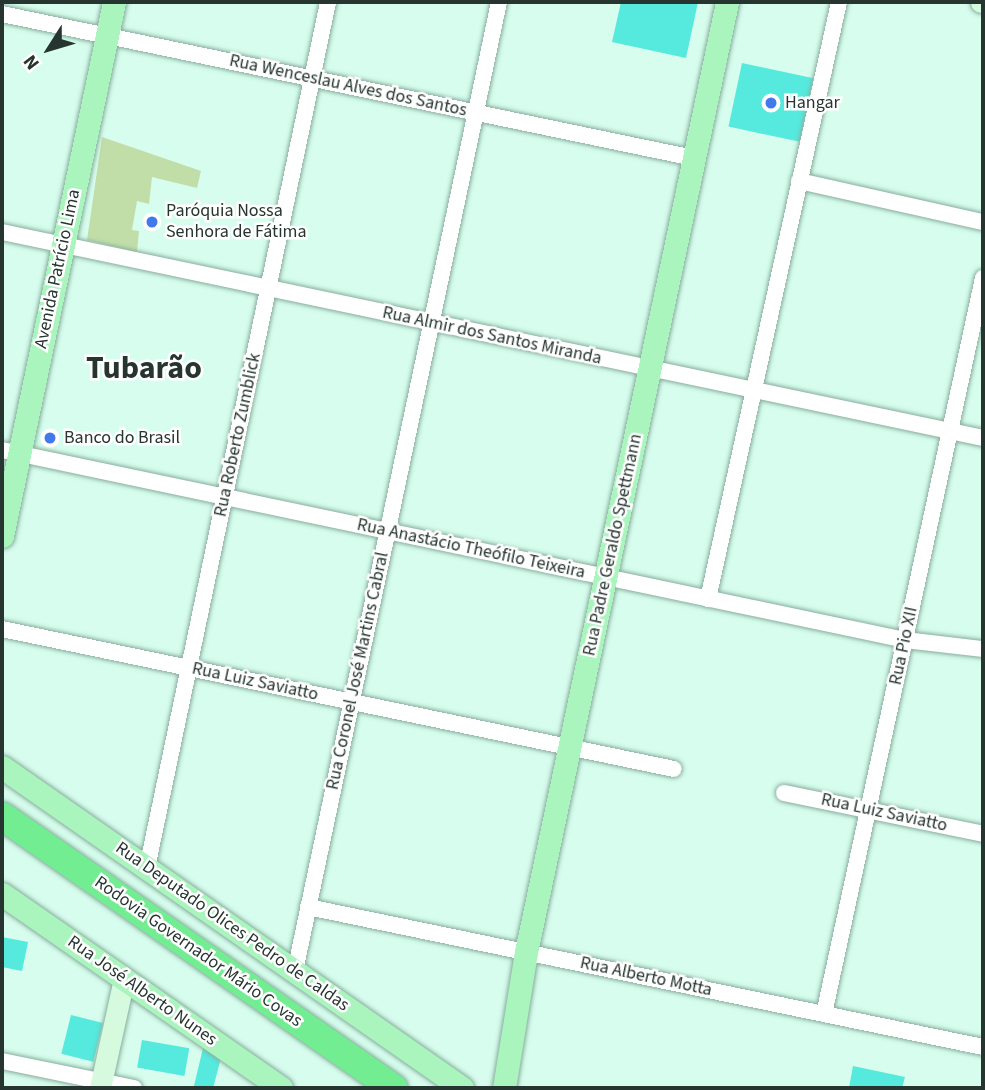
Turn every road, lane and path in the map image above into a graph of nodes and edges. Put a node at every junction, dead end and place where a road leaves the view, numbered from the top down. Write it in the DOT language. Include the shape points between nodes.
graph roads {
  1 [pos="114,2"];
  2 [pos="328,2"];
  3 [pos="499,2"];
  4 [pos="727,2"];
  5 [pos="839,2"];
  6 [pos="2,13"];
  7 [pos="107,35"];
  8 [pos="312,78"];
  9 [pos="476,113"];
  10 [pos="694,158"];
  11 [pos="799,181"];
  12 [pos="983,222"];
  13 [pos="2,232"];
  14 [pos="63,245"];
  15 [pos="983,278"];
  16 [pos="268,288"];
  17 [pos="432,323"];
  18 [pos="649,369"];
  19 [pos="753,391"];
  20 [pos="950,432"];
  21 [pos="983,438"];
  22 [pos="10,452"];
  23 [pos="225,497"];
  24 [pos="388,531"];
  25 [pos="2,536"];
  26 [pos="606,577"];
  27 [pos="708,598"];
  28 [pos="2,629"];
  29 [pos="905,640"];
  30 [pos="983,649"];
  31 [pos="189,668"];
  32 [pos="352,702"];
  33 [pos="570,748"];
  34 [pos="2,767"];
  35 [pos="674,769"];
  36 [pos="784,793"];
  37 [pos="868,810"];
  38 [pos="2,817"];
  39 [pos="983,834"];
  40 [pos="2,839"];
  41 [pos="147,868"];
  42 [pos="2,894"];
  43 [pos="308,907"];
  44 [pos="526,952"];
  45 [pos="295,971"];
  46 [pos="124,979"];
  47 [pos="824,1014"];
  48 [pos="983,1047"];
  49 [pos="2,1061"];
  50 [pos="101,1085"];
  51 [pos="276,1086"];
  52 [pos="134,1088"];
  53 [pos="363,1088"];
  54 [pos="394,1088"];
  55 [pos="462,1088"];
  56 [pos="504,1088"];
  1 -- 7 [label="main road, Avenida Patrício Lima"];
  2 -- 8 [label="street, Rua Roberto Zumblick"];
  3 -- 9 [label="street, Rua Coronel José Martins Cabral"];
  4 -- 10 [label="main road, Rua Padre Geraldo Spettmann"];
  5 -- 11 [label="street"];
  6 -- 7 [label="street, Rua Wenceslau Alves dos Santos"];
  7 -- 8 [label="street, Rua Wenceslau Alves dos Santos"];
  7 -- 14 [label="main road, Avenida Patrício Lima"];
  8 -- 9 [label="street, Rua Wenceslau Alves dos Santos"];
  8 -- 16 [label="street, Rua Roberto Zumblick"];
  9 -- 10 [label="street, Rua Wenceslau Alves dos Santos"];
  9 -- 17 [label="street, Rua Coronel José Martins Cabral"];
  10 -- 18 [label="main road, Rua Padre Geraldo Spettmann"];
  11 -- 12 [label="street"];
  11 -- 19 [label="street"];
  13 -- 14 [label="street, Rua Almir dos Santos Miranda"];
  14 -- 16 [label="street, Rua Almir dos Santos Miranda"];
  14 -- 22 [label="main road, Avenida Patrício Lima"];
  15 -- 20 [label="street, Rua Pio XII"];
  16 -- 17 [label="street, Rua Almir dos Santos Miranda"];
  16 -- 23 [label="street, Rua Roberto Zumblick"];
  17 -- 18 [label="street, Rua Almir dos Santos Miranda"];
  17 -- 24 [label="street, Rua Coronel José Martins Cabral"];
  18 -- 19 [label="street, Rua Almir dos Santos Miranda"];
  18 -- 26 [label="main road, Rua Padre Geraldo Spettmann"];
  19 -- 20 [label="street, Rua Almir dos Santos Miranda"];
  19 -- 27 [label="street"];
  20 -- 21 [label="street, Rua Almir dos Santos Miranda"];
  20 -- 29 [label="street, Rua Pio XII"];
  22 -- 23 [label="street, Rua Anastácio Theófilo Teixeira"];
  22 -- 25 [label="main road, Avenida Patrício Lima"];
  23 -- 24 [label="street, Rua Anastácio Theófilo Teixeira"];
  23 -- 31 [label="street, Rua Roberto Zumblick"];
  24 -- 26 [label="street, Rua Anastácio Theófilo Teixeira"];
  24 -- 32 [label="street, Rua Coronel José Martins Cabral"];
  26 -- 27 [label="street, Rua Anastácio Theófilo Teixeira"];
  26 -- 33 [label="main road, Rua Padre Geraldo Spettmann"];
  27 -- 29 [label="street, Rua Anastácio Theófilo Teixeira"];
  28 -- 31 [label="street, Rua Luiz Saviatto"];
  29 -- 30 [label="street, Rua Anastácio Theófilo Teixeira"];
  29 -- 37 [label="street, Rua Pio XII"];
  31 -- 32 [label="street, Rua Luiz Saviatto"];
  31 -- 41 [label="street, Rua Roberto Zumblick"];
  32 -- 33 [label="street, Rua Luiz Saviatto"];
  32 -- 43 [label="street, Rua Coronel José Martins Cabral"];
  33 -- 35 [label="street, Rua Luiz Saviatto"];
  33 -- 44 [label="main road, Rua Padre Geraldo Spettmann"];
  34 -- 41 [label="main road, Rua Deputado Olices Pedro de Caldas"];
  36 -- 37 [label="street, Rua Luiz Saviatto"];
  37 -- 39 [label="street, Rua Luiz Saviatto"];
  37 -- 47 [label="street, Rua Pio XII"];
  38 -- 54 [label="highway, Rodovia Governador Mário Covas"];
  40 -- 53 [label="highway, Rodovia Governador Mário Covas"];
  41 -- 45 [label="main road, Rua Deputado Olices Pedro de Caldas"];
  42 -- 46 [label="main road, Rua José Alberto Nunes"];
  43 -- 44 [label="street, Rua Alberto Motta"];
  43 -- 45 [label="street, Rua Coronel José Martins Cabral"];
  44 -- 47 [label="street, Rua Alberto Motta"];
  44 -- 56 [label="main road, Rua Padre Geraldo Spettmann"];
  45 -- 55 [label="main road, Rua Deputado Olices Pedro de Caldas"];
  46 -- 50 [label="street"];
  46 -- 51 [label="main road, Rua José Alberto Nunes"];
  47 -- 48 [label="street, Rua Alberto Motta"];
  49 -- 50 [label="street"];
  50 -- 52 [label="street"];
}
